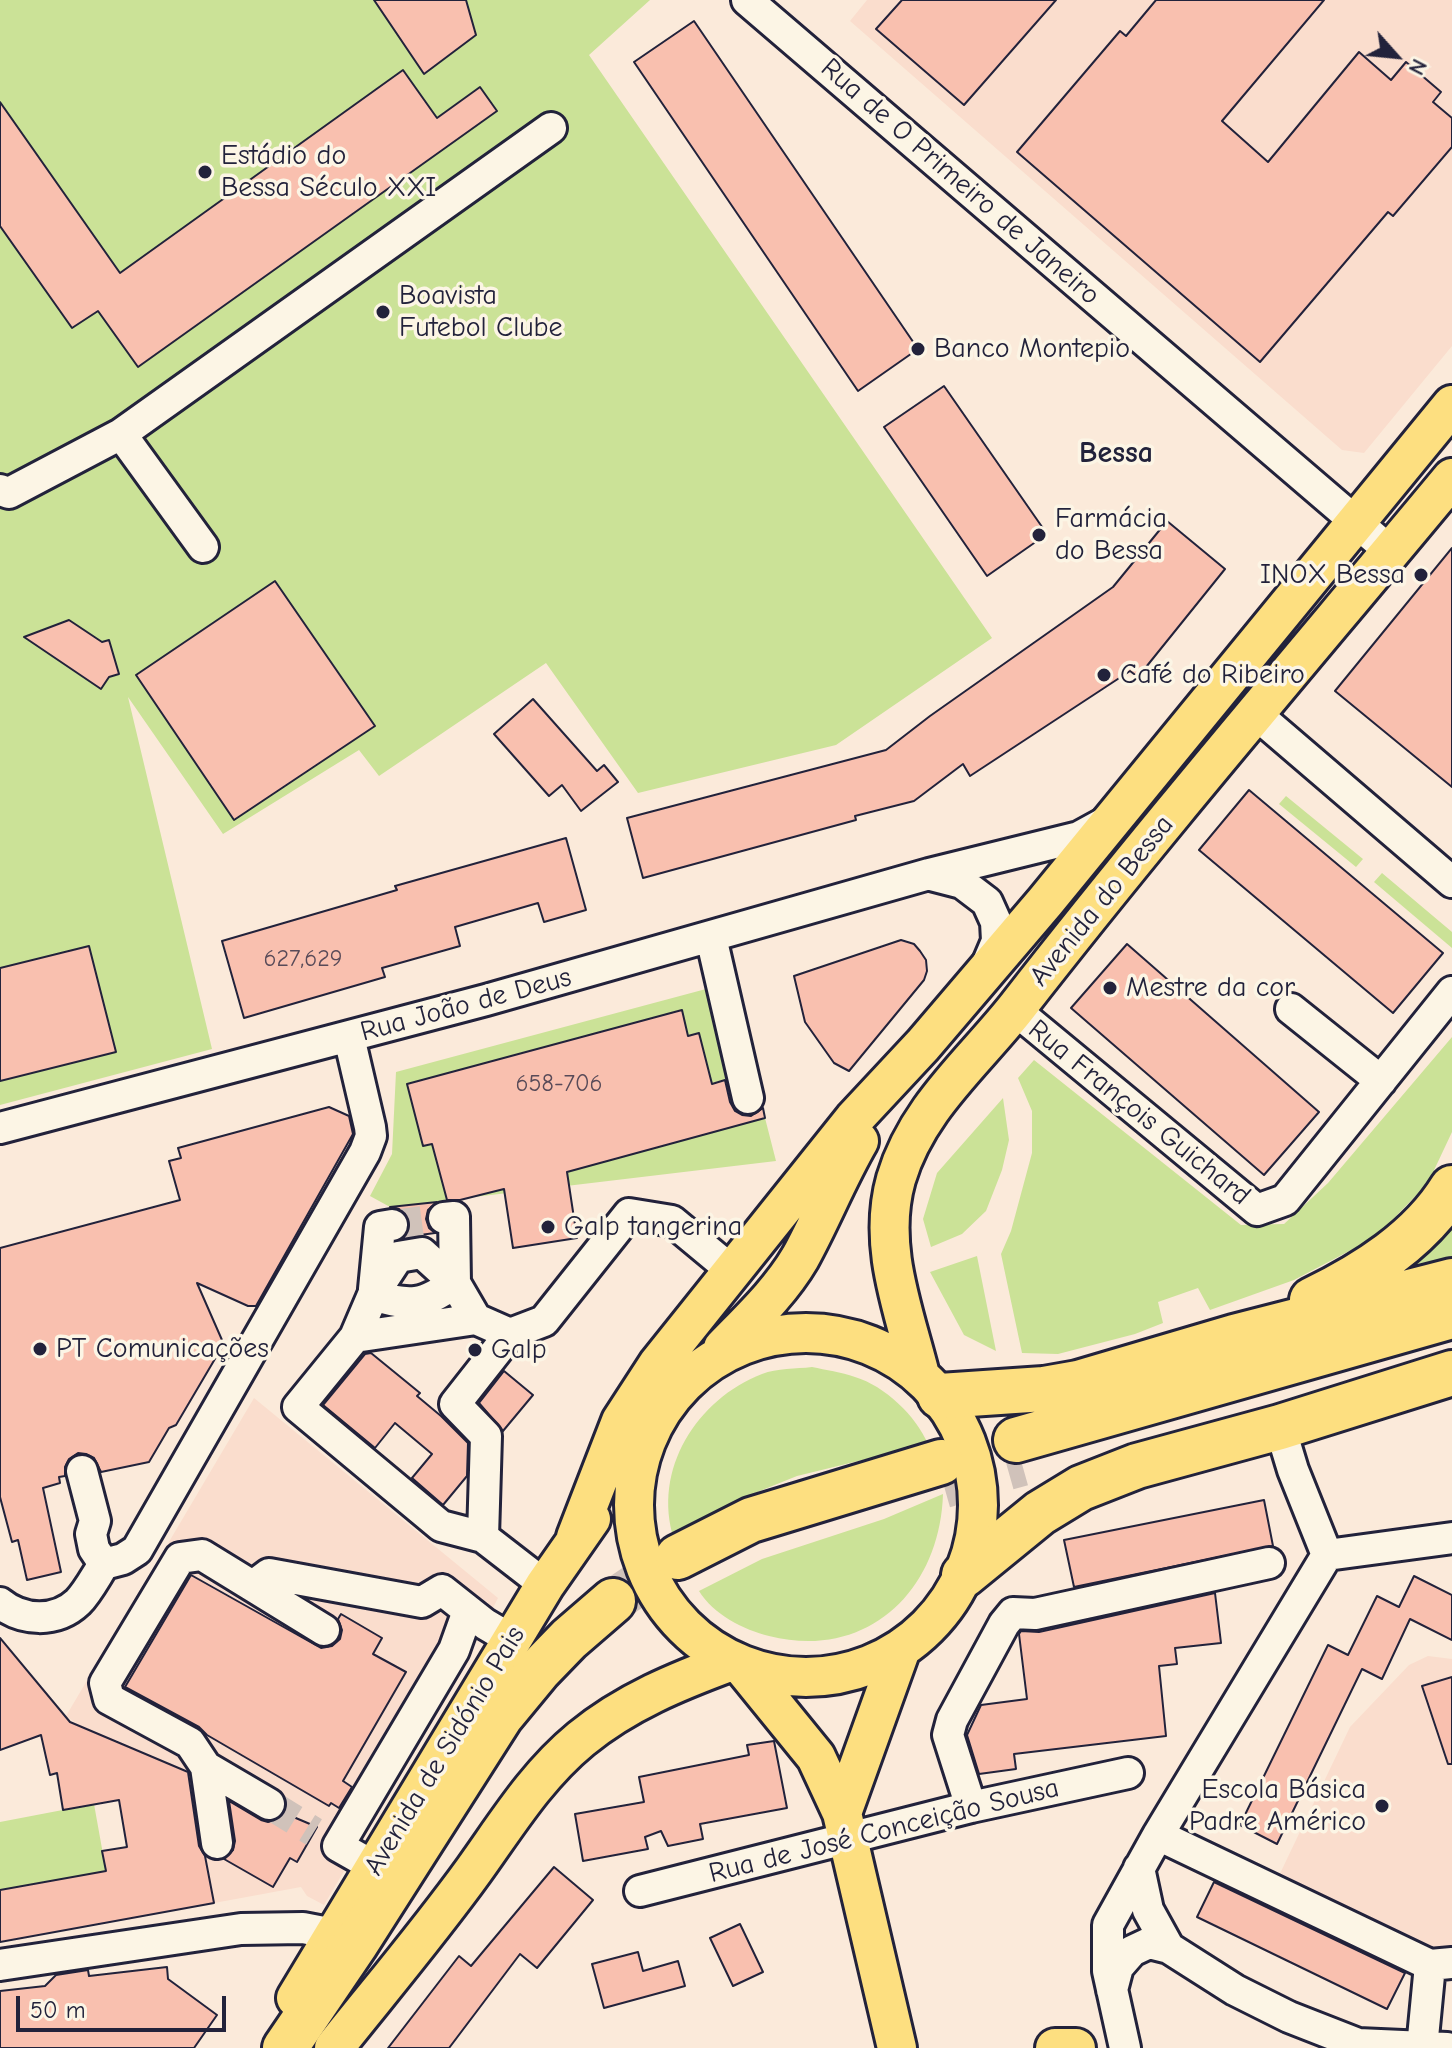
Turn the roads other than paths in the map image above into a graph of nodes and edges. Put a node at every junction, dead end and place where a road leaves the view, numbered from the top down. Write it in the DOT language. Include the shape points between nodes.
graph roads {
  1 [pos="747,0"];
  2 [pos="551,128"];
  3 [pos="1452,405"];
  4 [pos="121,434"];
  5 [pos="1452,478"];
  6 [pos="0,490"];
  7 [pos="1357,522"];
  8 [pos="203,547"];
  9 [pos="1391,552"];
  10 [pos="1256,714"];
  11 [pos="1112,819"];
  12 [pos="929,874"];
  13 [pos="1452,882"];
  14 [pos="711,937"];
  15 [pos="985,969"];
  16 [pos="1452,992"];
  17 [pos="1291,1009"];
  18 [pos="1015,1010"];
  19 [pos="349,1037"];
  20 [pos="923,1045"];
  21 [pos="1381,1081"];
  22 [pos="748,1098"];
  23 [pos="0,1128"];
  24 [pos="1452,1188"];
  25 [pos="444,1218"];
  26 [pos="392,1225"];
  27 [pos="731,1270"];
  28 [pos="1452,1281"];
  29 [pos="455,1283"];
  30 [pos="373,1295"];
  31 [pos="1452,1316"];
  32 [pos="476,1319"];
  33 [pos="510,1334"];
  34 [pos="355,1337"];
  35 [pos="1234,1337"];
  36 [pos="1452,1339"];
  37 [pos="702,1369"];
  38 [pos="1443,1379"];
  39 [pos="930,1385"];
  40 [pos="639,1392"];
  41 [pos="1280,1427"];
  42 [pos="638,1455"];
  43 [pos="72,1474"];
  44 [pos="942,1474"];
  45 [pos="483,1537"];
  46 [pos="576,1537"];
  47 [pos="1452,1538"];
  48 [pos="1327,1555"];
  49 [pos="1269,1563"];
  50 [pos="104,1564"];
  51 [pos="684,1566"];
  52 [pos="964,1575"];
  53 [pos="545,1585"];
  54 [pos="253,1586"];
  55 [pos="0,1603"];
  56 [pos="468,1611"];
  57 [pos="324,1630"];
  58 [pos="512,1640"];
  59 [pos="901,1649"];
  60 [pos="737,1663"];
  61 [pos="206,1767"];
  62 [pos="1128,1773"];
  63 [pos="269,1804"];
  64 [pos="971,1807"];
  65 [pos="845,1826"];
  66 [pos="1158,1835"];
  67 [pos="217,1843"];
  68 [pos="375,1867"];
  69 [pos="1139,1868"];
  70 [pos="640,1891"];
  71 [pos="334,1934"];
  72 [pos="1169,1948"];
  73 [pos="1441,1964"];
  74 [pos="0,1965"];
  75 [pos="1112,1990"];
  76 [pos="1430,2047"];
  77 [pos="267,2048"];
  78 [pos="285,2048"];
  79 [pos="308,2048"];
  80 [pos="334,2048"];
  81 [pos="897,2048"];
  82 [pos="1055,2048"];
  83 [pos="1076,2048"];
  84 [pos="1125,2048"];
  1 -- 7 [label="street, Rua de O Primeiro de Janeiro"];
  2 -- 4 [label="street"];
  3 -- 7 [label="main road, Avenida do Bessa"];
  4 -- 6 [label="street" via="9,493"];
  4 -- 8 [label="street"];
  5 -- 9 [label="main road, Avenida do Bessa"];
  7 -- 9 [label="street, Rua de O Primeiro de Janeiro"];
  7 -- 11 [label="main road, Avenida do Bessa"];
  9 -- 10 [label="main road, Avenida do Bessa"];
  10 -- 13 [label="street"];
  10 -- 18 [label="main road, Avenida do Bessa"];
  11 -- 12 [label="street, Rua João de Deus" via="1079,837"];
  11 -- 15 [label="main road, Avenida do Bessa"];
  12 -- 14 [label="street, Rua João de Deus"];
  12 -- 15 [label="street" via="962,883 987,902 997,941"];
  14 -- 19 [label="street, Rua João de Deus"];
  14 -- 22 [label="street"];
  15 -- 20 [label="main road, Avenida do Bessa"];
  16 -- 21 [label="street, Rua François Guichard"];
  17 -- 21 [label="street"];
  18 -- 21 [label="street, Rua François Guichard" via="1257,1210 1285,1200"];
  18 -- 39 [label="main road, Avenida do Bessa" via="938,1097 896,1179 891,1266"];
  19 -- 23 [label="street, Rua João de Deus"];
  19 -- 50 [label="street" via="370,1127 365,1152 137,1550"];
  20 -- 27 [label="main road, Avenida do Bessa" via="854,1119"];
  20 -- 37 [label="main road, Avenida do Bessa" via="848,1160 799,1259 757,1313"];
  24 -- 35 [label="highway" via="1421,1226 1357,1278"];
  25 -- 29 [label="street" via="454,1217"];
  26 -- 30 [label="street" via="380,1227"];
  27 -- 33 [label="street" via="672,1221 629,1214 544,1321"];
  27 -- 40 [label="main road, Avenida do Bessa"];
  28 -- 35 [label="highway"];
  29 -- 30 [label="street" via="424,1271 398,1276"];
  29 -- 32 [label="street"];
  30 -- 34 [label="street"];
  31 -- 36 [label="highway" via="1019,1452"];
  32 -- 33 [label="street"];
  32 -- 34 [label="street"];
  33 -- 45 [label="street" via="455,1404 486,1436"];
  34 -- 45 [label="street" via="298,1407 441,1526"];
  35 -- 39 [label="highway" via="1044,1389"];
  37 -- 39 [label="main road" via="762,1339 829,1334 882,1351"];
  37 -- 42 [label="main road, Avenida de Sidónio Pais" via="683,1384"];
  38 -- 41 [label="highway"];
  39 -- 52 [label="main road" via="958,1422 977,1482 976,1530"];
  40 -- 42 [label="main road"];
  40 -- 46 [label="main road, Avenida do Bessa" via="621,1421"];
  41 -- 48 [label="street"];
  41 -- 52 [label="highway" via="1137,1466 1081,1488 1040,1513"];
  42 -- 46 [label="main road, Avenida de Sidónio Pais"];
  42 -- 60 [label="main road" via="636,1530 658,1590 701,1641"];
  43 -- 50 [label="street" via="95,1521 94,1549"];
  44 -- 51 [label="highway"];
  45 -- 53 [label="street"];
  46 -- 53 [label="main road, Avenida de Sidónio Pais"];
  47 -- 48 [label="street"];
  48 -- 66 [label="street"];
  49 -- 64 [label="street" via="1035,1614 1013,1613 948,1735"];
  50 -- 55 [label="street" via="78,1602 54,1616 26,1617"];
  52 -- 59 [label="main road" via="926,1629"];
  53 -- 58 [label="main road, Avenida de Sidónio Pais"];
  54 -- 56 [label="street" via="269,1574 422,1602 442,1590"];
  54 -- 57 [label="street"];
  54 -- 61 [label="street" via="202,1555 180,1558 105,1683 109,1699 190,1743"];
  56 -- 58 [label="street"];
  56 -- 68 [label="street" via="454,1650 326,1839"];
  58 -- 68 [label="main road, Avenida de Sidónio Pais"];
  59 -- 60 [label="main road" via="840,1674 808,1677"];
  59 -- 65 [label="main road"];
  60 -- 65 [label="main road" via="816,1757"];
  60 -- 80 [label="main road" via="649,1694 563,1755 511,1814 473,1871"];
  61 -- 63 [label="street"];
  61 -- 67 [label="street"];
  62 -- 64 [label="street, Rua de José Conceição Sousa"];
  64 -- 65 [label="street, Rua de José Conceição Sousa"];
  65 -- 70 [label="street, Rua de José Conceição Sousa"];
  65 -- 81 [label="main road"];
  66 -- 69 [label="street"];
  66 -- 73 [label="street"];
  68 -- 71 [label="main road, Avenida de Sidónio Pais"];
  69 -- 72 [label="street" via="1148,1910"];
  69 -- 75 [label="street" via="1108,1925"];
  71 -- 74 [label="street" via="303,1928 241,1929"];
  71 -- 77 [label="main road, Avenida de Sidónio Pais"];
  72 -- 75 [label="street" via="1149,1943 1132,1951 1118,1967"];
  72 -- 76 [label="street" via="1235,1990 1358,2044"];
  73 -- 76 [label="street"];
  75 -- 84 [label="street"];
  78 -- 79 [label="highway" via="501,1716 549,1660 620,1610 507,1749 399,1924"];
  82 -- 83 [label="main road"];
}
